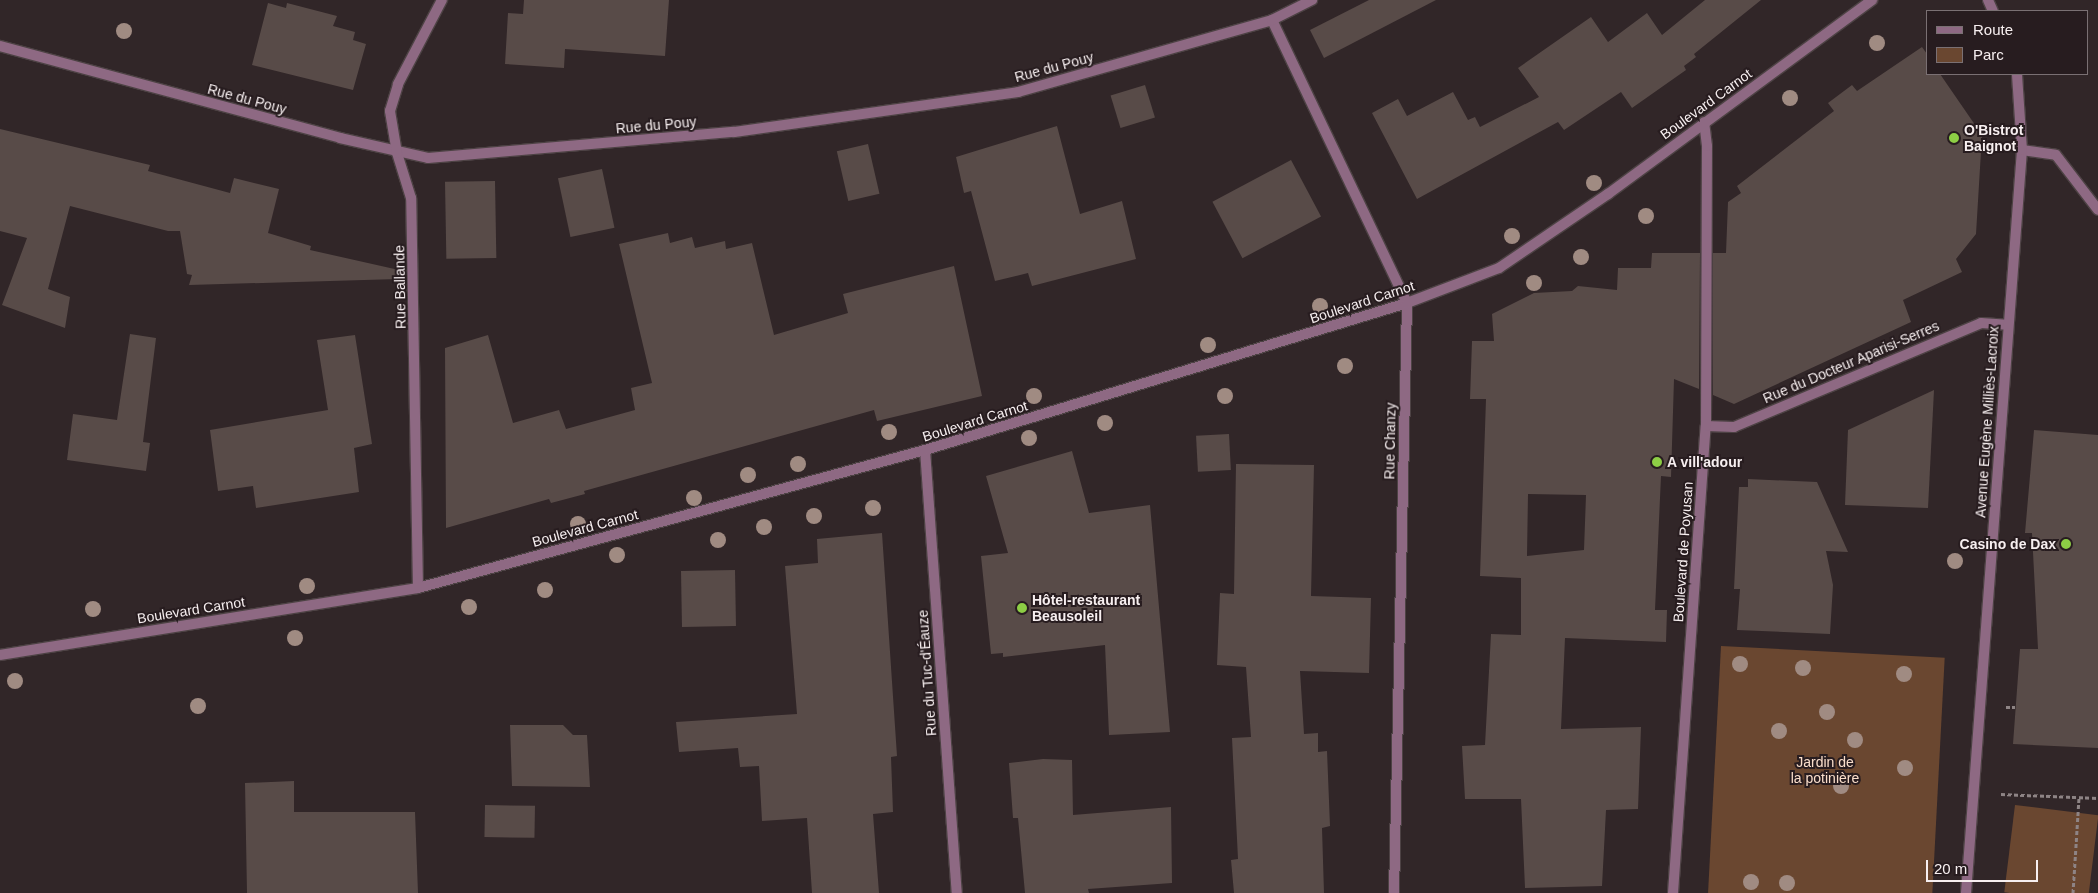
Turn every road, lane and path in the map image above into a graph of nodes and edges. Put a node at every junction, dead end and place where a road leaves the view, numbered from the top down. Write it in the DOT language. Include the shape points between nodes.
graph roads {
  1 [pos="442,0"];
  2 [pos="1312,0"];
  3 [pos="1872,0"];
  4 [pos="1272,20"];
  5 [pos="0,46"];
  6 [pos="2017,75"];
  7 [pos="1704,122"];
  8 [pos="2022,150"];
  9 [pos="397,153"];
  10 [pos="2098,210"];
  11 [pos="1407,303"];
  12 [pos="2007,325"];
  13 [pos="1706,426"];
  14 [pos="925,450"];
  15 [pos="418,588"];
  16 [pos="0,655"];
  17 [pos="2006,707"];
  18 [pos="2015,707"];
  19 [pos="2001,794"];
  20 [pos="2079,798"];
  21 [pos="2098,798"];
  22 [pos="957,893"];
  23 [pos="1394,893"];
  24 [pos="1673,893"];
  25 [pos="1966,893"];
  26 [pos="2073,893"];
  1 -- 9 [label="street, Rue Ballande" via="398,84 390,111"];
  2 -- 4 [label="street, Rue du Pouy"];
  3 -- 7 [label="street, Boulevard Carnot"];
  4 -- 9 [label="street, Rue du Pouy" via="1018,92 734,132 428,158"];
  4 -- 11 [label="street, Rue Chanzy"];
  5 -- 9 [label="street, Rue du Pouy"];
  6 -- 8 [label="street, Avenue Eugène Milliès-Lacroix"];
  7 -- 11 [label="street, Boulevard Carnot" via="1608,194 1499,268"];
  7 -- 13 [label="street, Boulevard de Poyusan" via="1707,146"];
  8 -- 10 [label="street" via="2056,155"];
  8 -- 12 [label="street, Avenue Eugène Milliès-Lacroix"];
  9 -- 15 [label="street, Rue Ballande" via="411,198 413,238"];
  11 -- 14 [label="street, Boulevard Carnot"];
  11 -- 23 [label="street, Rue Chanzy"];
  12 -- 13 [label="street, Rue du Docteur Aparisi-Serres" via="1981,323 1734,427"];
  12 -- 25 [label="street, Avenue Eugène Milliès-Lacroix"];
  13 -- 24 [label="street, Boulevard de Poyusan"];
  14 -- 15 [label="street, Boulevard Carnot"];
  14 -- 22 [label="street, Rue du Tuc-d'Éauze"];
  15 -- 16 [label="street, Boulevard Carnot"];
  17 -- 18 [label="path"];
  19 -- 20 [label="path"];
  20 -- 21 [label="path"];
  20 -- 26 [label="path"];
}
